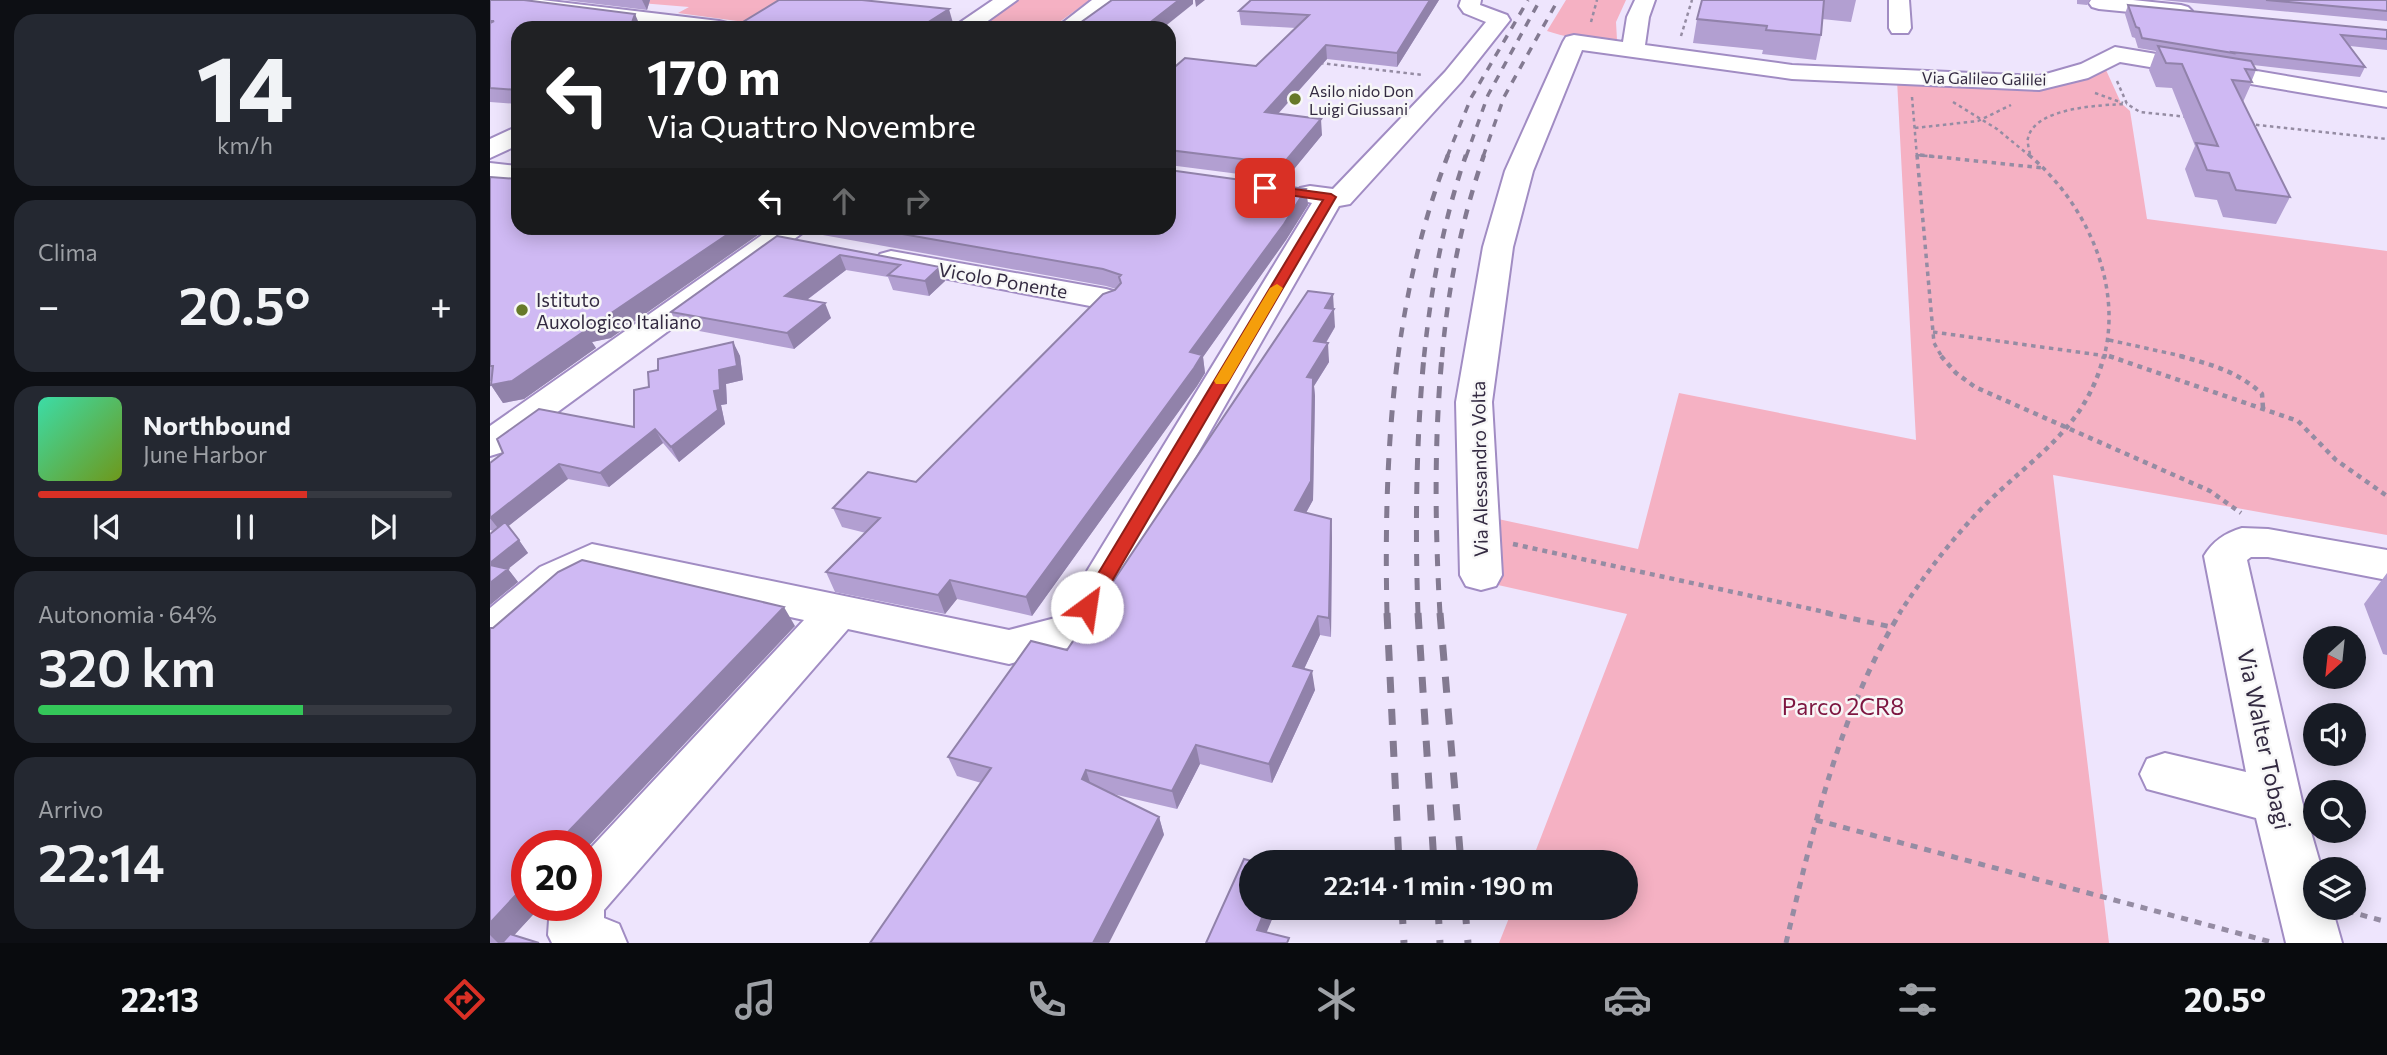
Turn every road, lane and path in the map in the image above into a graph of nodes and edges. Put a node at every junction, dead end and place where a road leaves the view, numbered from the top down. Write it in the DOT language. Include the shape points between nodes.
graph roads {
  1 [pos="1007,0"];
  2 [pos="1105,0"];
  3 [pos="1471,0"];
  4 [pos="1645,0"];
  5 [pos="1692,0"];
  6 [pos="1899,0"];
  7 [pos="490,1"];
  8 [pos="2099,1"];
  9 [pos="2195,12"];
  10 [pos="647,21"];
  11 [pos="974,21"];
  12 [pos="1076,21"];
  13 [pos="1900,28"];
  14 [pos="1574,42"];
  15 [pos="1631,49"];
  16 [pos="1674,55"];
  17 [pos="2111,58"];
  18 [pos="1314,62"];
  19 [pos="1433,76"];
  20 [pos="1896,76"];
  21 [pos="2029,82"];
  22 [pos="2387,100"];
  23 [pos="1950,101"];
  24 [pos="2127,104"];
  25 [pos="2195,118"];
  26 [pos="2250,124"];
  27 [pos="1915,128"];
  28 [pos="511,138"];
  29 [pos="2387,139"];
  30 [pos="490,150"];
  31 [pos="1917,155"];
  32 [pos="2031,157"];
  33 [pos="2043,169"];
  34 [pos="490,171"];
  35 [pos="511,173"];
  36 [pos="1289,191"];
  37 [pos="1335,198"];
  38 [pos="794,237"];
  39 [pos="868,256"];
  40 [pos="1106,299"];
  41 [pos="1933,332"];
  42 [pos="2109,340"];
  43 [pos="2107,355"];
  44 [pos="2263,408"];
  45 [pos="2068,429"];
  46 [pos="490,444"];
  47 [pos="2387,496"];
  48 [pos="1479,537"];
  49 [pos="2255,543"];
  50 [pos="2387,565"];
  51 [pos="1481,575"];
  52 [pos="838,611"];
  53 [pos="1892,627"];
  54 [pos="490,633"];
  55 [pos="2165,774"];
  56 [pos="2277,801"];
  57 [pos="1816,820"];
  58 [pos="602,874"];
  59 [pos="2366,916"];
  60 [pos="576,921"];
  61 [pos="2387,922"];
  62 [pos="599,943"];
  63 [pos="1786,943"];
  64 [pos="2276,943"];
  65 [pos="2314,943"];
  1 -- 11 [label="street"];
  2 -- 12 [label="street"];
  3 -- 37 [label="street" via="1471,9 1499,20 1453,77"];
  4 -- 15 [label="street"];
  5 -- 16 [label="path"];
  6 -- 13 [label="street"];
  7 -- 10 [label="street"];
  8 -- 9 [label="street"];
  8 -- 17 [label="street"];
  14 -- 15 [label="street, Via Galileo Galilei"];
  14 -- 48 [label="street, Via Alessandro Volta" via="1519,171 1498,247 1474,402"];
  15 -- 16 [label="street, Via Galileo Galilei"];
  16 -- 20 [label="street, Via Galileo Galilei" via="1792,72"];
  17 -- 21 [label="street, Via Galileo Galilei" via="2061,79"];
  17 -- 22 [label="street"];
  17 -- 24 [label="path"];
  18 -- 19 [label="path"];
  20 -- 21 [label="street, Via Galileo Galilei"];
  20 -- 27 [label="path" via="1911,82"];
  21 -- 27 [label="path" via="2015,101 1993,117"];
  23 -- 32 [label="path" via="1986,121"];
  24 -- 25 [label="path" via="2140,112"];
  24 -- 32 [label="path" via="2087,106 2042,119 2027,135"];
  26 -- 29 [label="path"];
  27 -- 31 [label="path"];
  28 -- 30 [label="street"];
  31 -- 33 [label="path"];
  31 -- 41 [label="path"];
  32 -- 33 [label="path"];
  33 -- 42 [label="path" via="2083,220 2104,267 2111,288"];
  34 -- 35 [label="street"];
  36 -- 37 [label="street"];
  37 -- 52 [label="street" via="1074,631 1009,648"];
  38 -- 46 [label="street"];
  39 -- 40 [label="street, Vicolo Ponente"];
  41 -- 43 [label="path"];
  41 -- 45 [label="path" via="1938,354 1960,377"];
  42 -- 43 [label="path"];
  42 -- 44 [label="path" via="2231,370 2264,393"];
  43 -- 44 [label="path"];
  43 -- 45 [label="path" via="2094,393"];
  44 -- 47 [label="path" via="2298,421 2336,460"];
  45 -- 49 [label="path" via="2224,499 2243,514"];
  45 -- 53 [label="path" via="1959,533"];
  48 -- 51 [label="street, Via Alessandro Volta"];
  48 -- 53 [label="path"];
  49 -- 50 [label="street"];
  49 -- 56 [label="street, Via Walter Tobagi" via="2225,556"];
  52 -- 54 [label="street" via="592,559 555,578"];
  52 -- 58 [label="street"];
  53 -- 57 [label="path" via="1856,701"];
  55 -- 56 [label="street"];
  56 -- 65 [label="street, Via Walter Tobagi"];
  57 -- 63 [label="path"];
  57 -- 64 [label="path"];
  59 -- 61 [label="path"];
  60 -- 62 [label="street" via="576,936"];
}
